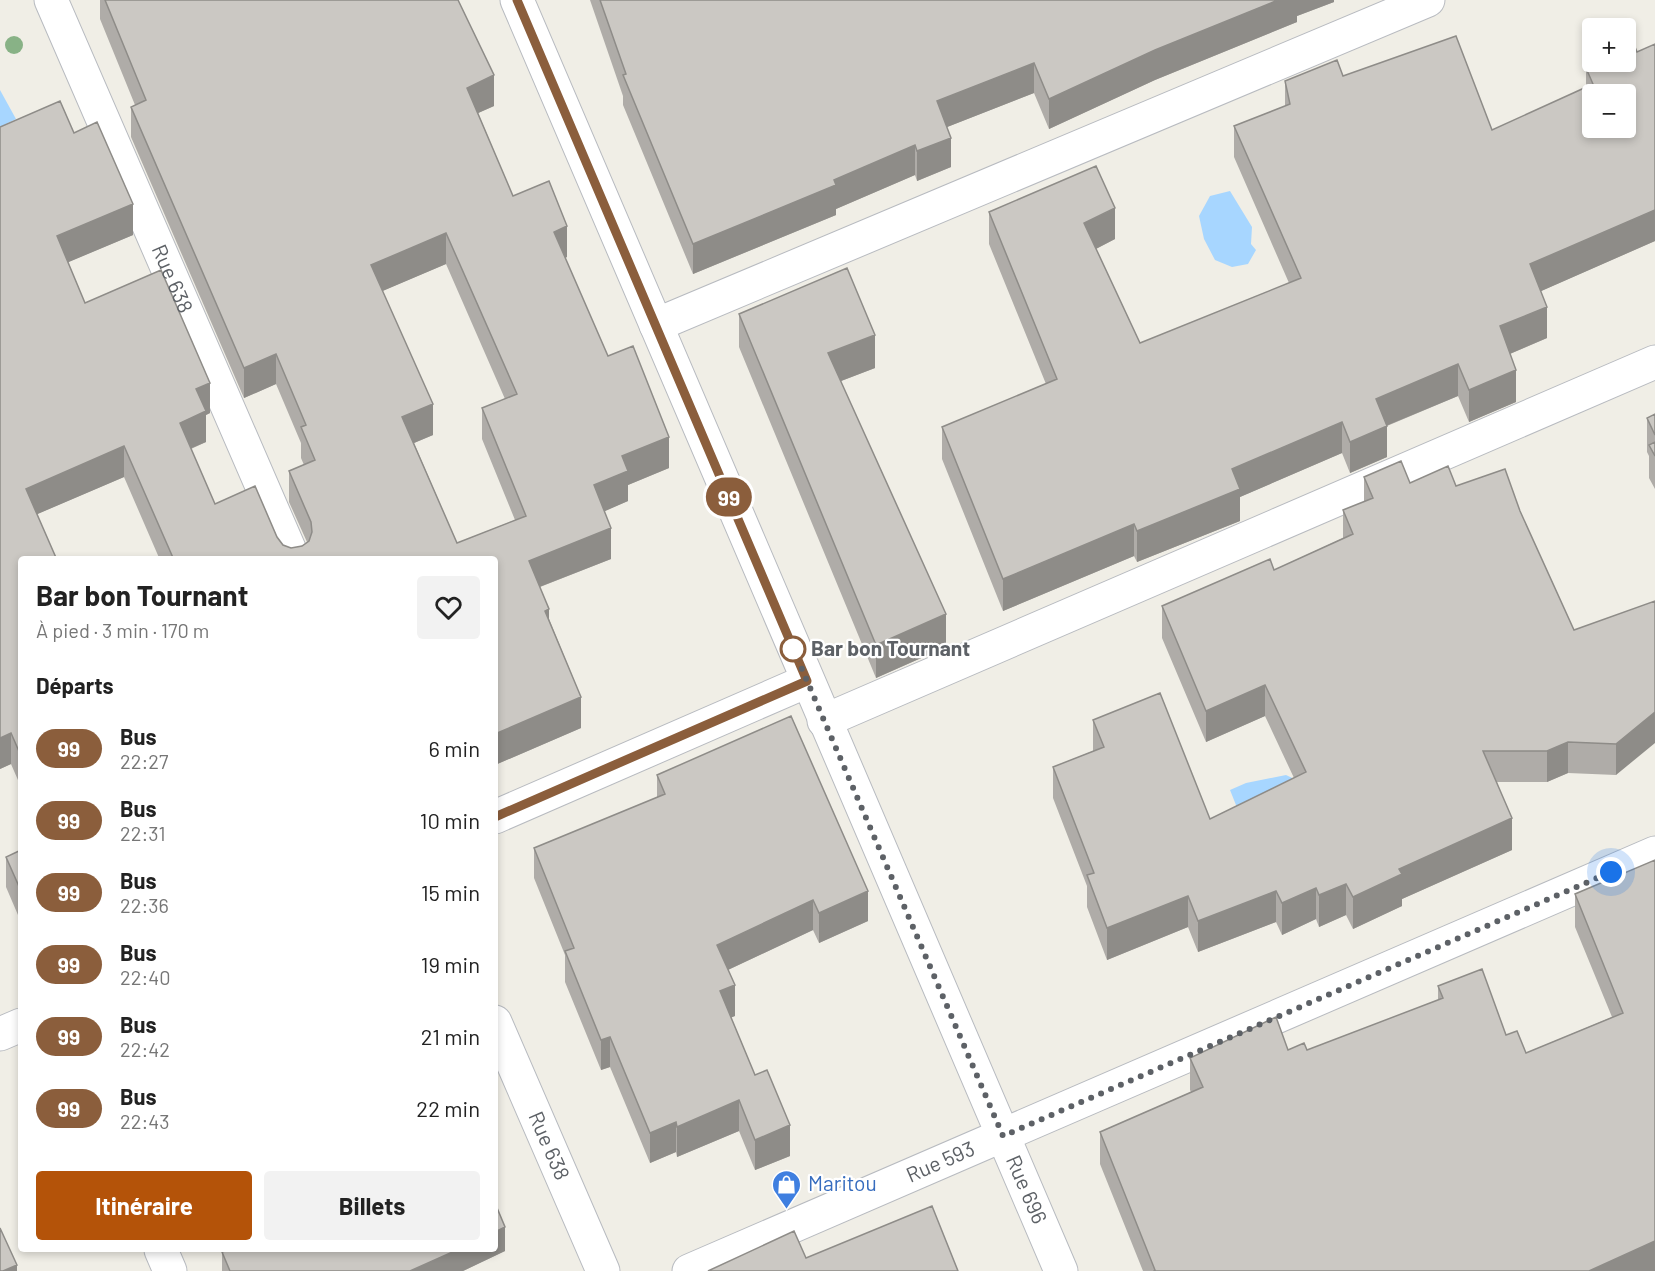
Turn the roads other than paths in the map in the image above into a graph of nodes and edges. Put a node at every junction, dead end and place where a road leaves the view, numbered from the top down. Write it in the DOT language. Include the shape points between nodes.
graph roads {
  1 [pos="51,0"];
  2 [pos="517,0"];
  3 [pos="1428,0"];
  4 [pos="656,325"];
  5 [pos="1655,362"];
  6 [pos="292,556"];
  7 [pos="807,681"];
  8 [pos="824,722"];
  9 [pos="498,816"];
  10 [pos="1655,853"];
  11 [pos="18,1026"];
  12 [pos="498,1029"];
  13 [pos="0,1034"];
  14 [pos="1003,1136"];
  15 [pos="162,1252"];
  16 [pos="170,1271"];
  17 [pos="603,1271"];
  18 [pos="689,1271"];
  19 [pos="1061,1271"];
  1 -- 6 [label="street, Rue 638"];
  2 -- 4 [label="street, Rue 696"];
  3 -- 4 [label="street"];
  4 -- 7 [label="street, Rue 696"];
  5 -- 8 [label="street"];
  7 -- 8 [label="street, Rue 696"];
  7 -- 9 [label="street"];
  8 -- 14 [label="street, Rue 696"];
  10 -- 14 [label="street, Rue 593"];
  11 -- 13 [label="street"];
  12 -- 17 [label="street, Rue 638"];
  14 -- 18 [label="street, Rue 593"];
  14 -- 19 [label="street, Rue 696"];
  15 -- 16 [label="street"];
}
